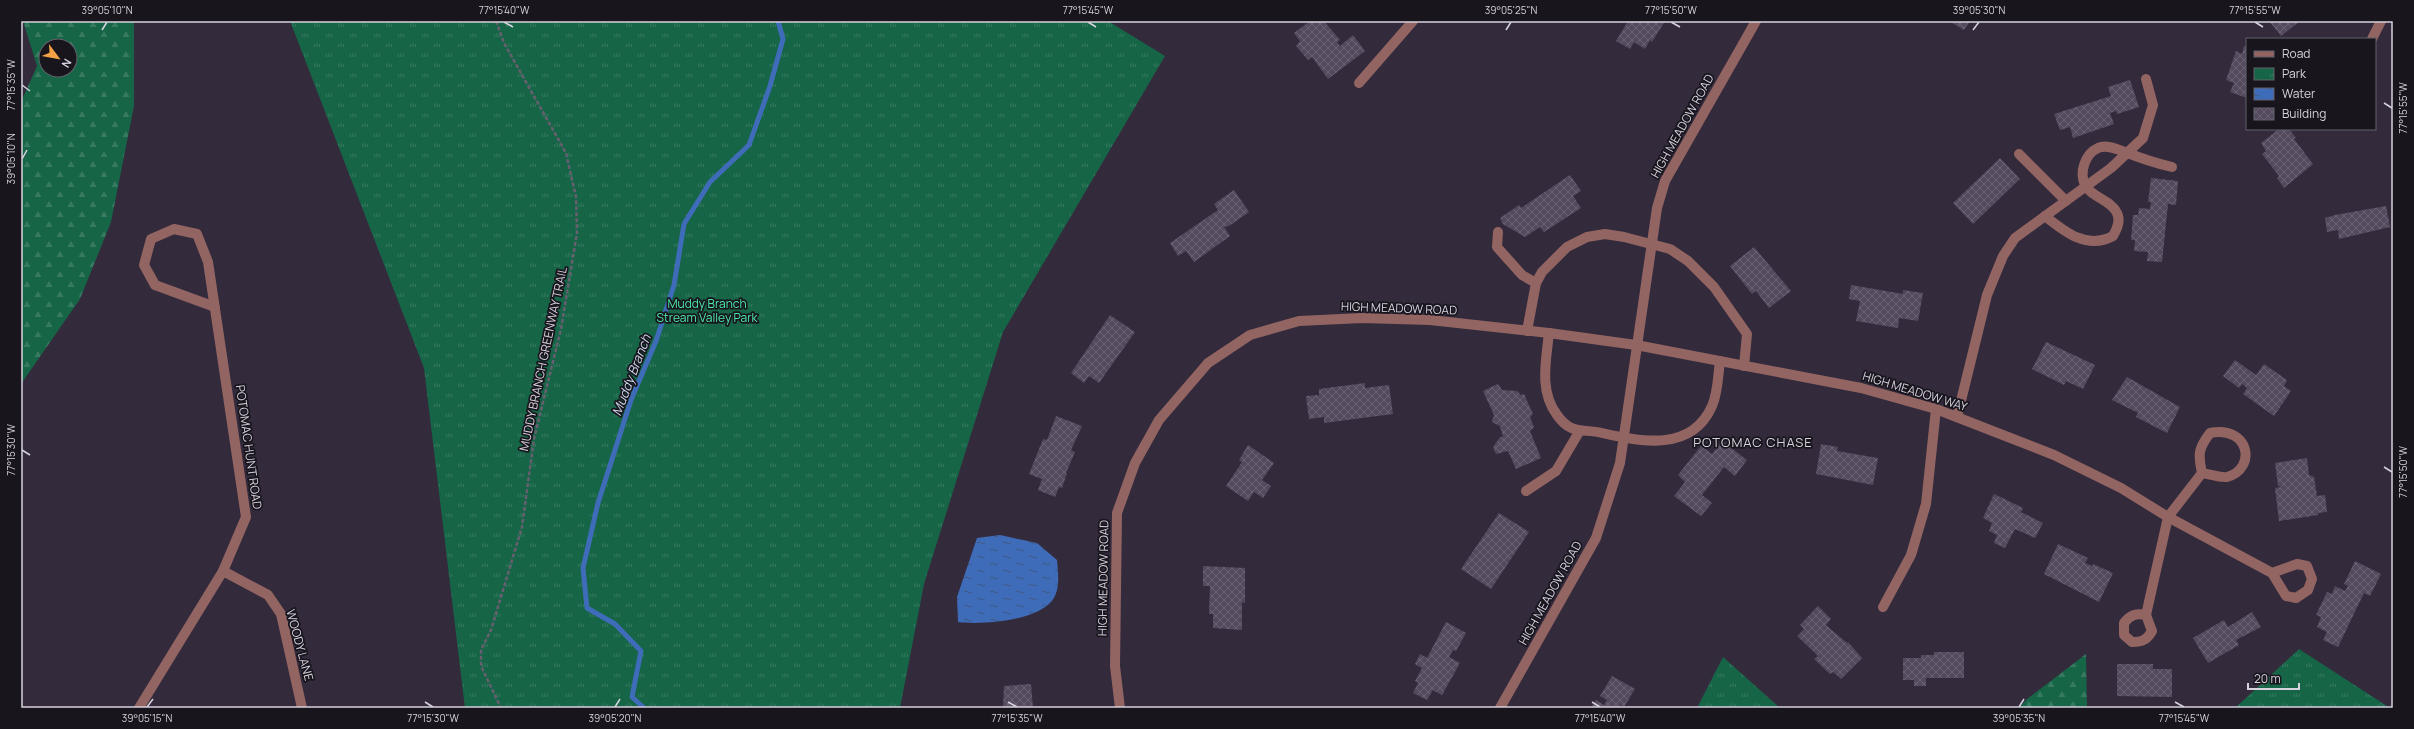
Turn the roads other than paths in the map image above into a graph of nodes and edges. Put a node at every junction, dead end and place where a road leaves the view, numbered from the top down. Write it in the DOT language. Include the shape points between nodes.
graph roads {
  1 [pos="1413,21"];
  2 [pos="1756,21"];
  3 [pos="2381,21"];
  4 [pos="2372,38"];
  5 [pos="2146,79"];
  6 [pos="1359,83"];
  7 [pos="2019,154"];
  8 [pos="2128,154"];
  9 [pos="2172,167"];
  10 [pos="2086,186"];
  11 [pos="2066,201"];
  12 [pos="2045,216"];
  13 [pos="1498,232"];
  14 [pos="1651,243"];
  15 [pos="1536,283"];
  16 [pos="215,307"];
  17 [pos="1527,331"];
  18 [pos="1549,333"];
  19 [pos="1636,345"];
  20 [pos="1720,361"];
  21 [pos="1744,366"];
  22 [pos="1936,409"];
  23 [pos="1957,417"];
  24 [pos="1579,432"];
  25 [pos="1623,436"];
  26 [pos="2202,474"];
  27 [pos="1526,491"];
  28 [pos="2168,517"];
  29 [pos="223,571"];
  30 [pos="2272,573"];
  31 [pos="1883,607"];
  32 [pos="2146,615"];
  33 [pos="139,708"];
  34 [pos="302,708"];
  35 [pos="1120,708"];
  36 [pos="1500,708"];
  1 -- 6 [label="street"];
  2 -- 14 [label="street, HIGH MEADOW ROAD" via="1665,181"];
  3 -- 4 [label="street"];
  5 -- 8 [label="street" via="2153,105 2143,138"];
  7 -- 11 [label="street"];
  8 -- 9 [label="street"];
  8 -- 10 [label="street"];
  8 -- 10 [label="street" via="2110,147 2098,148 2089,155 2084,164 2082,177"];
  10 -- 11 [label="street"];
  10 -- 12 [label="street" via="2112,205 2118,214 2119,221 2113,236 2094,242 2080,239 2064,231"];
  11 -- 12 [label="street"];
  12 -- 23 [label="street" via="2015,238 1993,277"];
  13 -- 15 [label="street" via="1497,247 1522,275"];
  14 -- 15 [label="street" via="1605,234 1587,237 1567,246 1542,272"];
  14 -- 19 [label="street, HIGH MEADOW ROAD"];
  14 -- 21 [label="street" via="1670,249 1688,261 1714,287 1747,334"];
  15 -- 17 [label="street"];
  16 -- 16 [label="street, POTOMAC HUNT ROAD" via="208,262 197,234 174,229 151,239 144,264 155,286"];
  16 -- 29 [label="street, POTOMAC HUNT ROAD" via="246,517"];
  17 -- 18 [label="street, HIGH MEADOW ROAD"];
  17 -- 35 [label="street, HIGH MEADOW ROAD" via="1430,320 1362,318 1299,321 1250,335 1208,363 1159,420 1135,463 1117,513 1115,666"];
  18 -- 19 [label="street, HIGH MEADOW ROAD"];
  18 -- 24 [label="street" via="1544,376 1548,399 1557,416"];
  19 -- 20 [label="street, HIGH MEADOW WAY"];
  19 -- 25 [label="street, HIGH MEADOW ROAD"];
  20 -- 21 [label="street, HIGH MEADOW WAY"];
  20 -- 25 [label="street" via="1713,405 1706,418 1697,426 1668,441 1650,442"];
  21 -- 22 [label="street, HIGH MEADOW WAY" via="1861,388"];
  22 -- 23 [label="street, HIGH MEADOW WAY"];
  22 -- 31 [label="street" via="1926,504 1911,555"];
  23 -- 28 [label="street, HIGH MEADOW WAY" via="2054,455 2120,488"];
  24 -- 25 [label="street" via="1592,430"];
  24 -- 27 [label="street" via="1556,471"];
  25 -- 36 [label="street, HIGH MEADOW ROAD" via="1620,463 1596,538"];
  26 -- 26 [label="street" via="2198,456 2201,445 2210,433 2222,431 2239,439 2245,450 2245,458 2240,468 2227,477"];
  26 -- 28 [label="street"];
  28 -- 30 [label="street, HIGH MEADOW WAY"];
  28 -- 32 [label="street"];
  29 -- 33 [label="street, POTOMAC HUNT ROAD"];
  29 -- 34 [label="street, WOODY LANE" via="268,595 281,614"];
}
